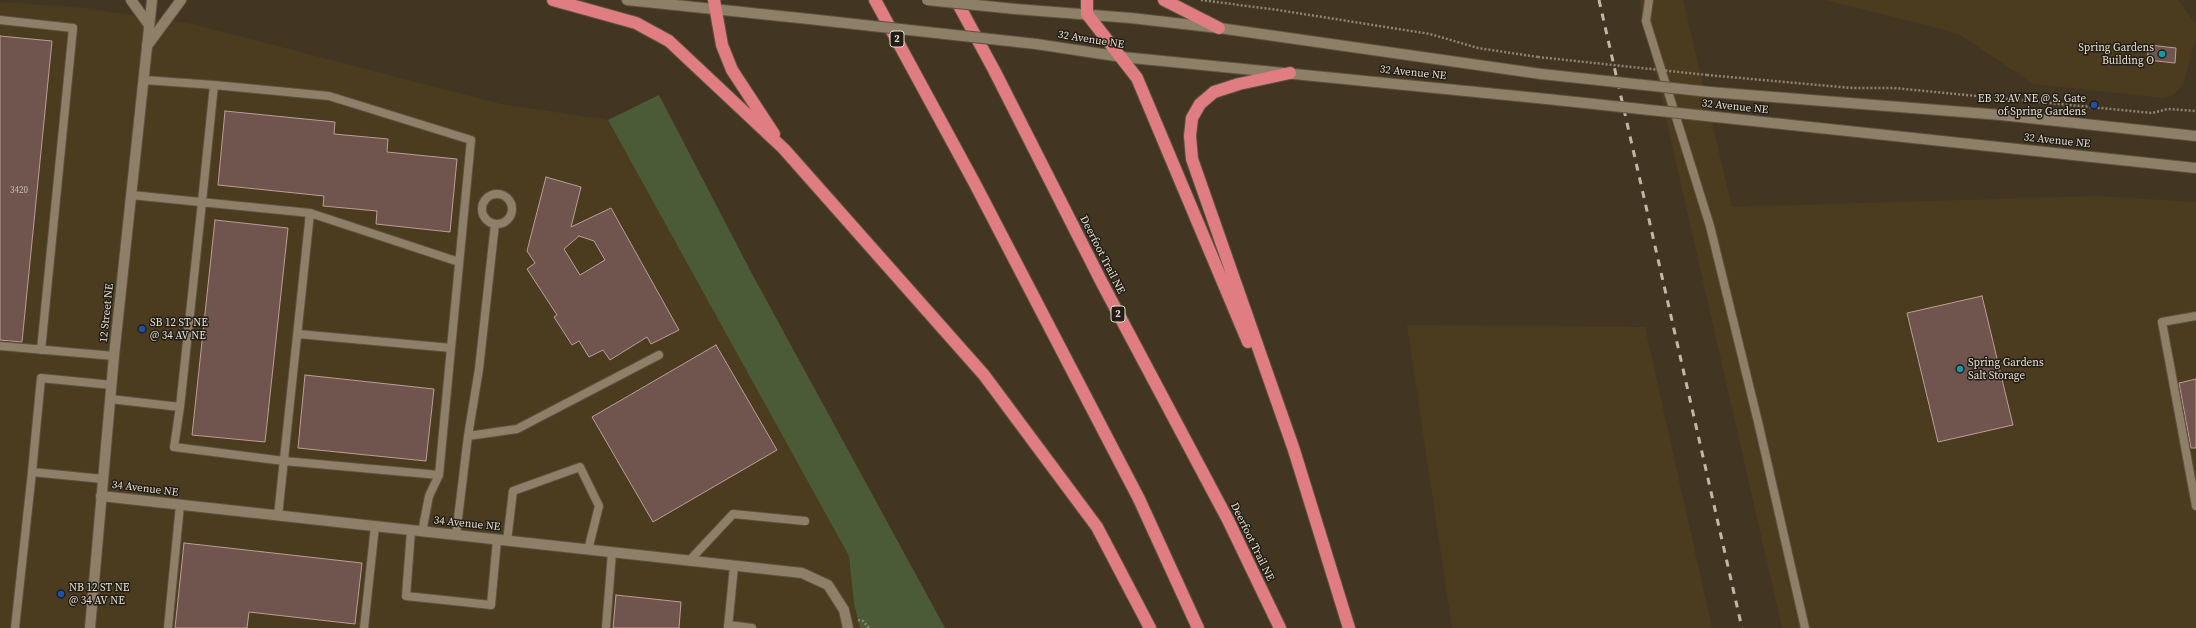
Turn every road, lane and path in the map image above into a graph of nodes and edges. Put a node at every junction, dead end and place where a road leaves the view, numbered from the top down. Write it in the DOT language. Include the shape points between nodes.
graph roads {
  1 [pos="131,0"];
  2 [pos="152,0"];
  3 [pos="182,0"];
  4 [pos="553,0"];
  5 [pos="627,0"];
  6 [pos="876,0"];
  7 [pos="927,0"];
  8 [pos="956,0"];
  9 [pos="1087,0"];
  10 [pos="1164,0"];
  11 [pos="1201,0"];
  12 [pos="1649,0"];
  13 [pos="715,5"];
  14 [pos="1087,14"];
  15 [pos="0,20"];
  16 [pos="149,25"];
  17 [pos="1219,28"];
  18 [pos="147,46"];
  19 [pos="1122,57"];
  20 [pos="1290,73"];
  21 [pos="144,80"];
  22 [pos="214,84"];
  23 [pos="2196,111"];
  24 [pos="2196,136"];
  25 [pos="784,149"];
  26 [pos="2196,168"];
  27 [pos="131,195"];
  28 [pos="202,202"];
  29 [pos="310,213"];
  30 [pos="495,224"];
  31 [pos="459,262"];
  32 [pos="2196,316"];
  33 [pos="298,334"];
  34 [pos="0,346"];
  35 [pos="451,348"];
  36 [pos="41,350"];
  37 [pos="659,355"];
  38 [pos="114,356"];
  39 [pos="112,385"];
  40 [pos="110,399"];
  41 [pos="180,407"];
  42 [pos="468,436"];
  43 [pos="1294,450"];
  44 [pos="284,461"];
  45 [pos="32,472"];
  46 [pos="438,475"];
  47 [pos="103,479"];
  48 [pos="101,496"];
  49 [pos="180,505"];
  50 [pos="2196,506"];
  51 [pos="278,516"];
  52 [pos="805,521"];
  53 [pos="375,526"];
  54 [pos="411,530"];
  55 [pos="422,532"];
  56 [pos="456,535"];
  57 [pos="502,540"];
  58 [pos="588,550"];
  59 [pos="612,552"];
  60 [pos="689,561"];
  61 [pos="734,566"];
  62 [pos="728,626"];
  63 [pos="15,628"];
  64 [pos="90,628"];
  65 [pos="168,628"];
  66 [pos="364,628"];
  67 [pos="606,628"];
  68 [pos="752,628"];
  69 [pos="848,628"];
  70 [pos="1150,628"];
  71 [pos="1198,628"];
  72 [pos="1280,628"];
  73 [pos="1349,628"];
  74 [pos="1805,628"];
  1 -- 16 [label="main road"];
  2 -- 16 [label="main road, 12 Street NE"];
  3 -- 18 [label="main road"];
  4 -- 25 [label="highway" via="636,23 669,41"];
  5 -- 13 [label="main road, 32 Avenue NE"];
  6 -- 71 [label="highway, 2" via="978,189 1139,499"];
  7 -- 14 [label="main road, 32 Avenue NE, bridge"];
  8 -- 72 [label="highway, Deerfoot Trail NE / 2" via="1228,520"];
  9 -- 14 [label="highway"];
  10 -- 17 [label="highway"];
  11 -- 23 [label="path, bridge" via="1430,34 1478,48 1538,58 2152,113 2168,109"];
  12 -- 74 [label="lane" via="1646,21 1710,226"];
  13 -- 19 [label="main road, 32 Avenue NE, bridge"];
  13 -- 25 [label="highway" via="722,45 732,70"];
  14 -- 17 [label="main road, 32 Avenue NE"];
  14 -- 19 [label="highway"];
  15 -- 36 [label="lane" via="73,28"];
  16 -- 18 [label="main road, 12 Street NE"];
  17 -- 24 [label="main road, 32 Avenue NE, bridge" via="1541,74 1710,92 2001,115"];
  18 -- 21 [label="main road, 12 Street NE"];
  19 -- 20 [label="main road, 32 Avenue NE"];
  19 -- 43 [label="highway" via="1137,78"];
  20 -- 26 [label="main road, 32 Avenue NE, bridge"];
  20 -- 43 [label="highway" via="1214,92 1200,104 1192,118 1190,136 1192,159"];
  21 -- 22 [label="lane"];
  21 -- 27 [label="main road, 12 Street NE"];
  22 -- 28 [label="lane"];
  22 -- 31 [label="lane" via="329,96 471,140"];
  25 -- 70 [label="highway" via="984,376 1097,527"];
  27 -- 28 [label="lane"];
  27 -- 38 [label="main road, 12 Street NE"];
  28 -- 29 [label="lane"];
  28 -- 41 [label="lane"];
  29 -- 31 [label="lane"];
  29 -- 33 [label="lane"];
  30 -- 42 [label="lane" via="479,369"];
  31 -- 35 [label="lane"];
  32 -- 50 [label="lane" via="2162,322"];
  33 -- 35 [label="lane"];
  33 -- 44 [label="lane"];
  34 -- 36 [label="lane"];
  35 -- 46 [label="lane"];
  36 -- 38 [label="lane"];
  37 -- 42 [label="lane" via="517,430"];
  38 -- 39 [label="main road, 12 Street NE"];
  39 -- 40 [label="main road, 12 Street NE"];
  39 -- 45 [label="lane" via="40,378"];
  40 -- 41 [label="lane"];
  40 -- 47 [label="main road, 12 Street NE"];
  41 -- 44 [label="lane" via="174,448"];
  42 -- 56 [label="lane"];
  43 -- 73 [label="highway"];
  44 -- 46 [label="lane"];
  44 -- 51 [label="lane"];
  45 -- 47 [label="lane"];
  45 -- 63 [label="lane"];
  46 -- 55 [label="lane" via="429,496"];
  47 -- 48 [label="main road, 12 Street NE"];
  48 -- 49 [label="main road, 34 Avenue NE"];
  48 -- 64 [label="main road, 12 Street NE"];
  49 -- 51 [label="main road, 34 Avenue NE"];
  49 -- 65 [label="lane"];
  51 -- 53 [label="main road, 34 Avenue NE"];
  52 -- 60 [label="lane" via="733,514"];
  53 -- 54 [label="main road, 34 Avenue NE"];
  53 -- 66 [label="lane"];
  54 -- 55 [label="main road, 34 Avenue NE"];
  54 -- 57 [label="lane" via="406,596 491,605"];
  55 -- 56 [label="main road, 34 Avenue NE"];
  56 -- 57 [label="main road, 34 Avenue NE"];
  57 -- 58 [label="main road, 34 Avenue NE"];
  57 -- 58 [label="lane" via="513,491 580,467 599,506"];
  58 -- 59 [label="main road, 34 Avenue NE"];
  59 -- 60 [label="main road, 34 Avenue NE"];
  59 -- 67 [label="lane"];
  60 -- 61 [label="main road, 34 Avenue NE"];
  61 -- 62 [label="lane"];
  61 -- 69 [label="main road, 34 Avenue NE" via="802,573 828,585 844,610"];
  62 -- 68 [label="lane"];
}
